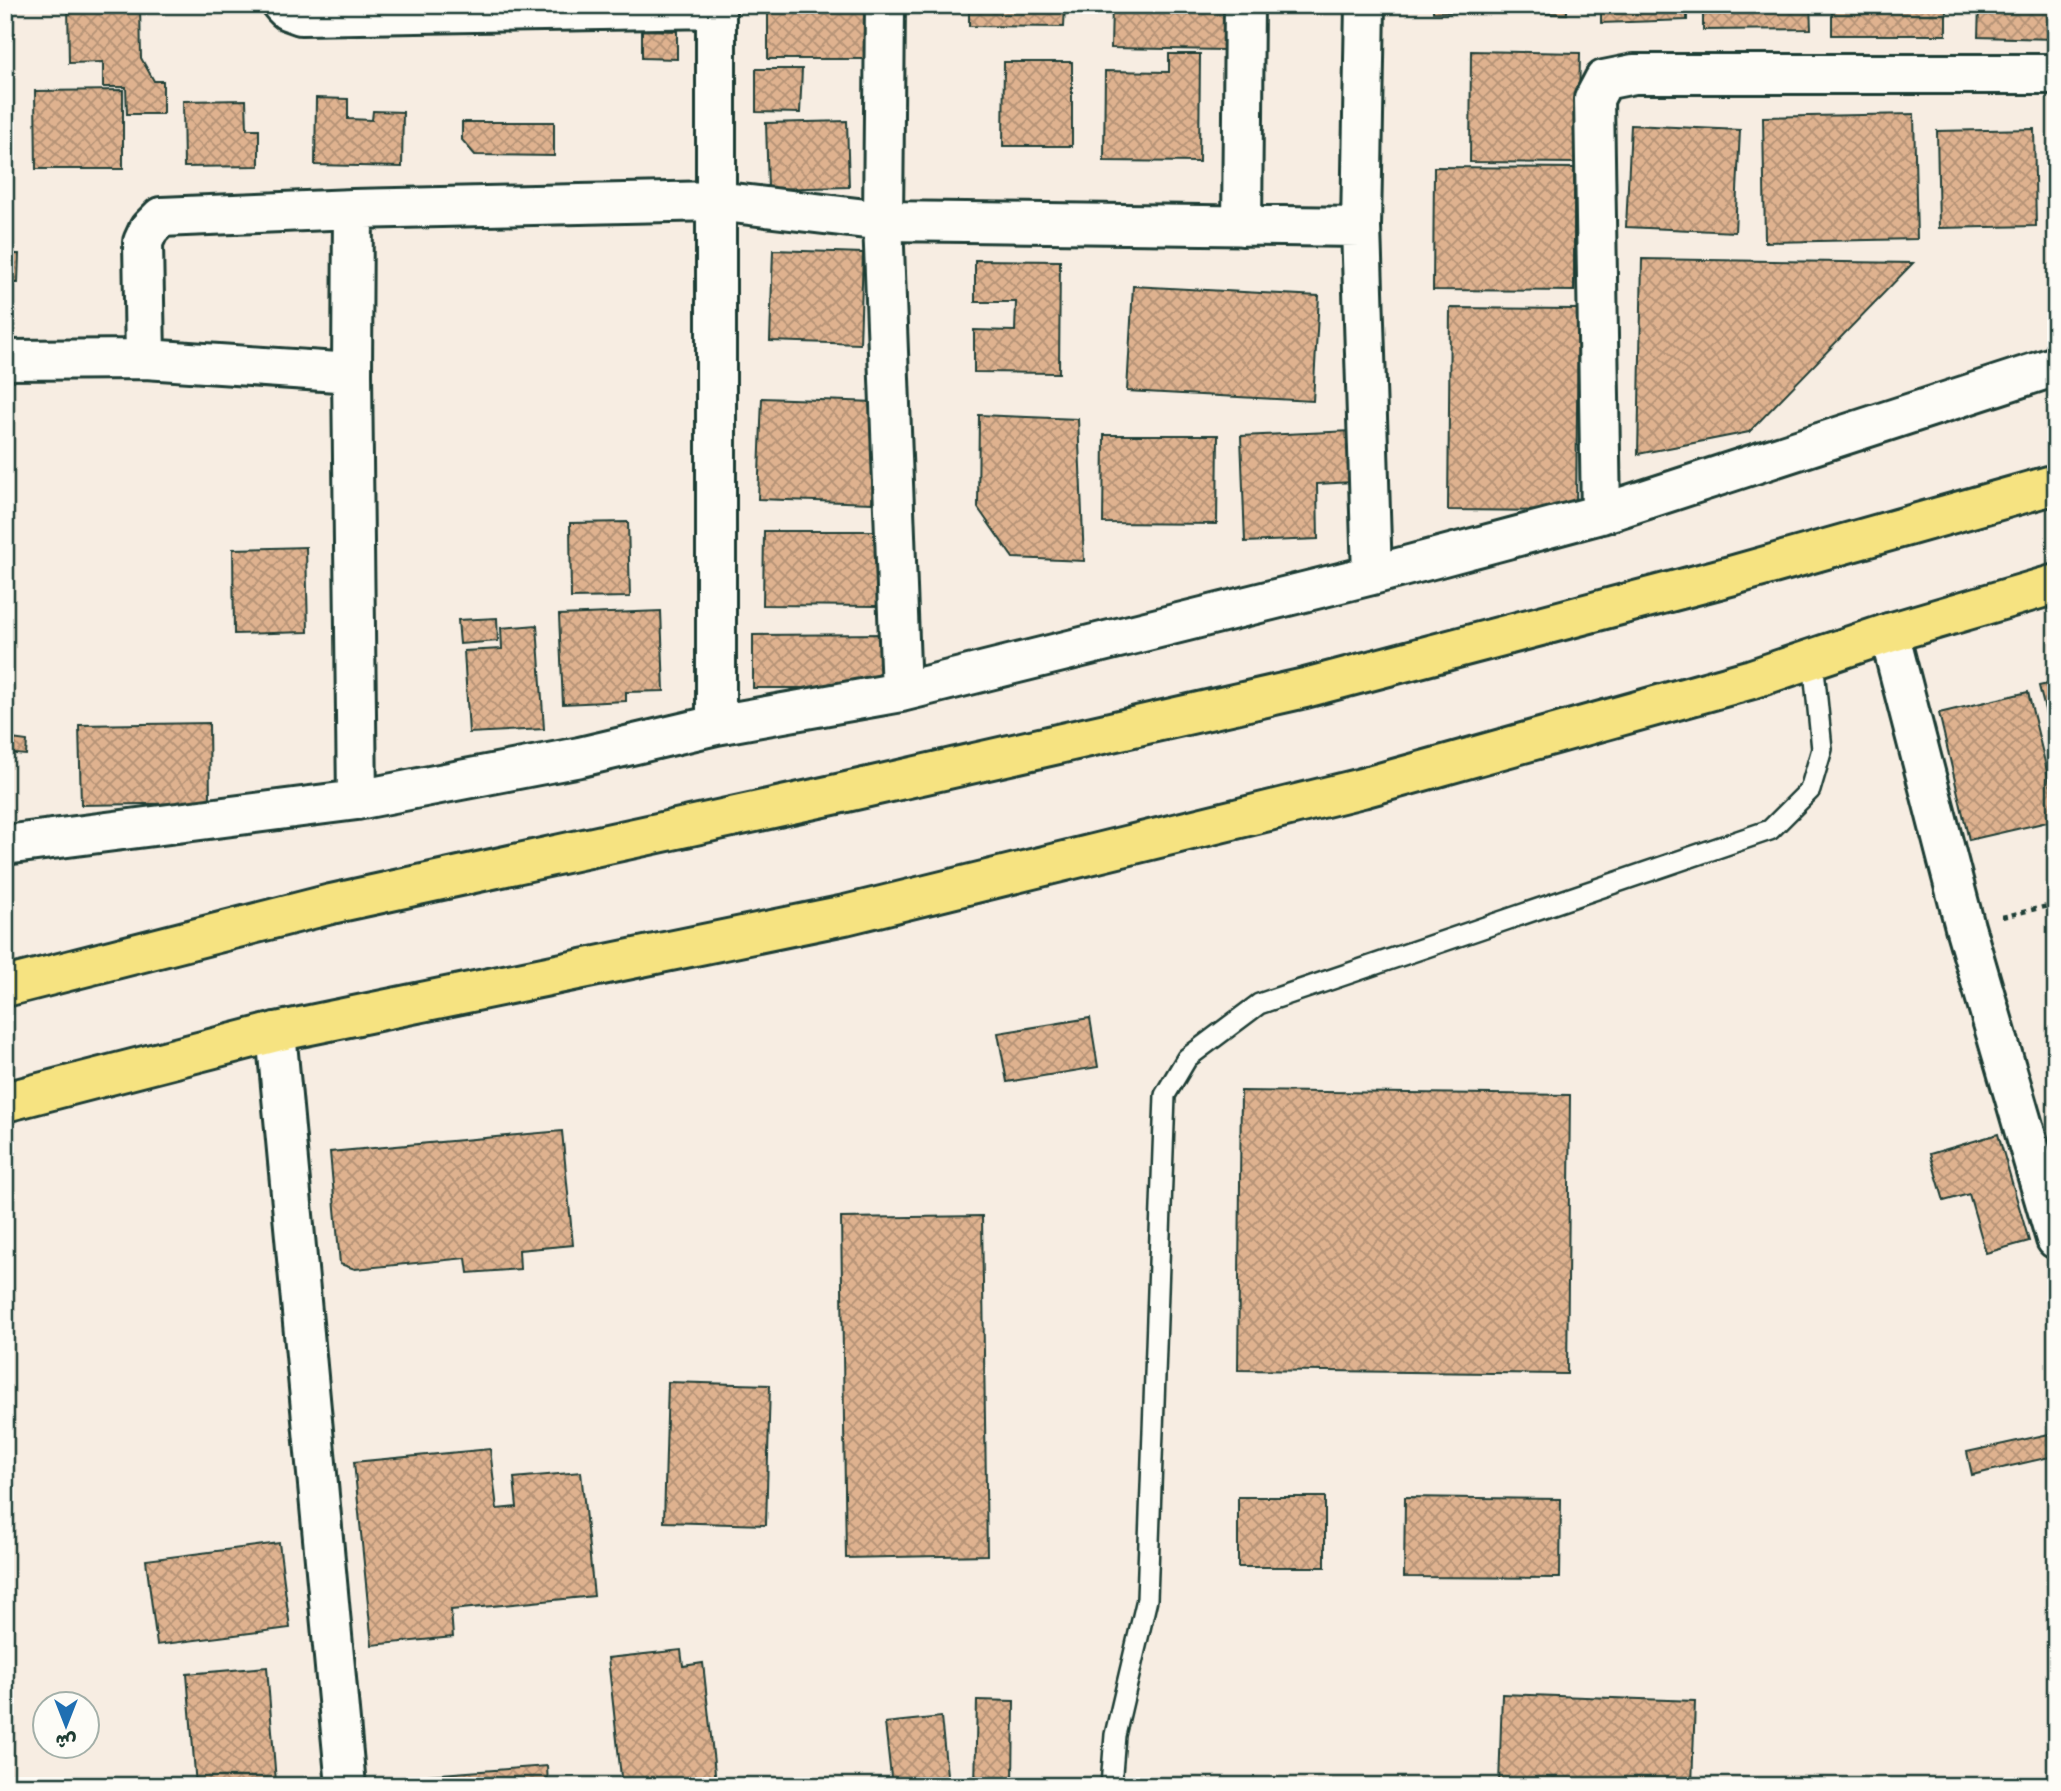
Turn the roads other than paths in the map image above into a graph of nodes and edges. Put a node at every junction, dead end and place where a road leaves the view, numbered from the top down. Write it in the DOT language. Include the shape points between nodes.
graph roads {
  1 [pos="282,5"];
  2 [pos="885,5"];
  3 [pos="1244,5"];
  4 [pos="1365,5"];
  5 [pos="716,6"];
  6 [pos="2056,74"];
  7 [pos="716,201"];
  8 [pos="353,209"];
  9 [pos="883,222"];
  10 [pos="1242,226"];
  11 [pos="1361,227"];
  12 [pos="145,359"];
  13 [pos="5,360"];
  14 [pos="2056,366"];
  15 [pos="352,373"];
  16 [pos="2056,484"];
  17 [pos="1601,514"];
  18 [pos="1372,575"];
  19 [pos="2056,584"];
  20 [pos="1889,633"];
  21 [pos="1813,659"];
  22 [pos="901,692"];
  23 [pos="716,724"];
  24 [pos="357,800"];
  25 [pos="5,845"];
  26 [pos="5,987"];
  27 [pos="276,1032"];
  28 [pos="5,1102"];
  29 [pos="2056,1239"];
  30 [pos="346,1786"];
  31 [pos="1111,1786"];
  1 -- 5 [label="street" via="301,15"];
  2 -- 9 [label="street"];
  3 -- 10 [label="street"];
  4 -- 11 [label="street"];
  5 -- 7 [label="street"];
  6 -- 17 [label="street" via="1634,74 1604,80 1594,99"];
  7 -- 8 [label="street"];
  7 -- 9 [label="street"];
  7 -- 23 [label="street"];
  8 -- 12 [label="street" via="161,218 142,242"];
  8 -- 15 [label="street"];
  9 -- 10 [label="street"];
  9 -- 22 [label="street"];
  10 -- 11 [label="street"];
  11 -- 18 [label="street"];
  12 -- 13 [label="street"];
  12 -- 15 [label="street"];
  14 -- 17 [label="street"];
  15 -- 24 [label="street"];
  16 -- 26 [label="highway" via="1305,688 331,904"];
  17 -- 18 [label="street"];
  18 -- 22 [label="street"];
  19 -- 20 [label="highway"];
  20 -- 21 [label="highway"];
  20 -- 29 [label="street" via="1965,927"];
  21 -- 27 [label="highway" via="1362,788 845,915"];
  21 -- 31 [label="lane" via="1822,749 1810,790 1770,830 1259,1004 1187,1058 1165,1095 1147,1599 1115,1735"];
  22 -- 23 [label="street"];
  23 -- 24 [label="street" via="580,757"];
  24 -- 25 [label="street"];
  27 -- 28 [label="highway"];
  27 -- 30 [label="street"];
}
